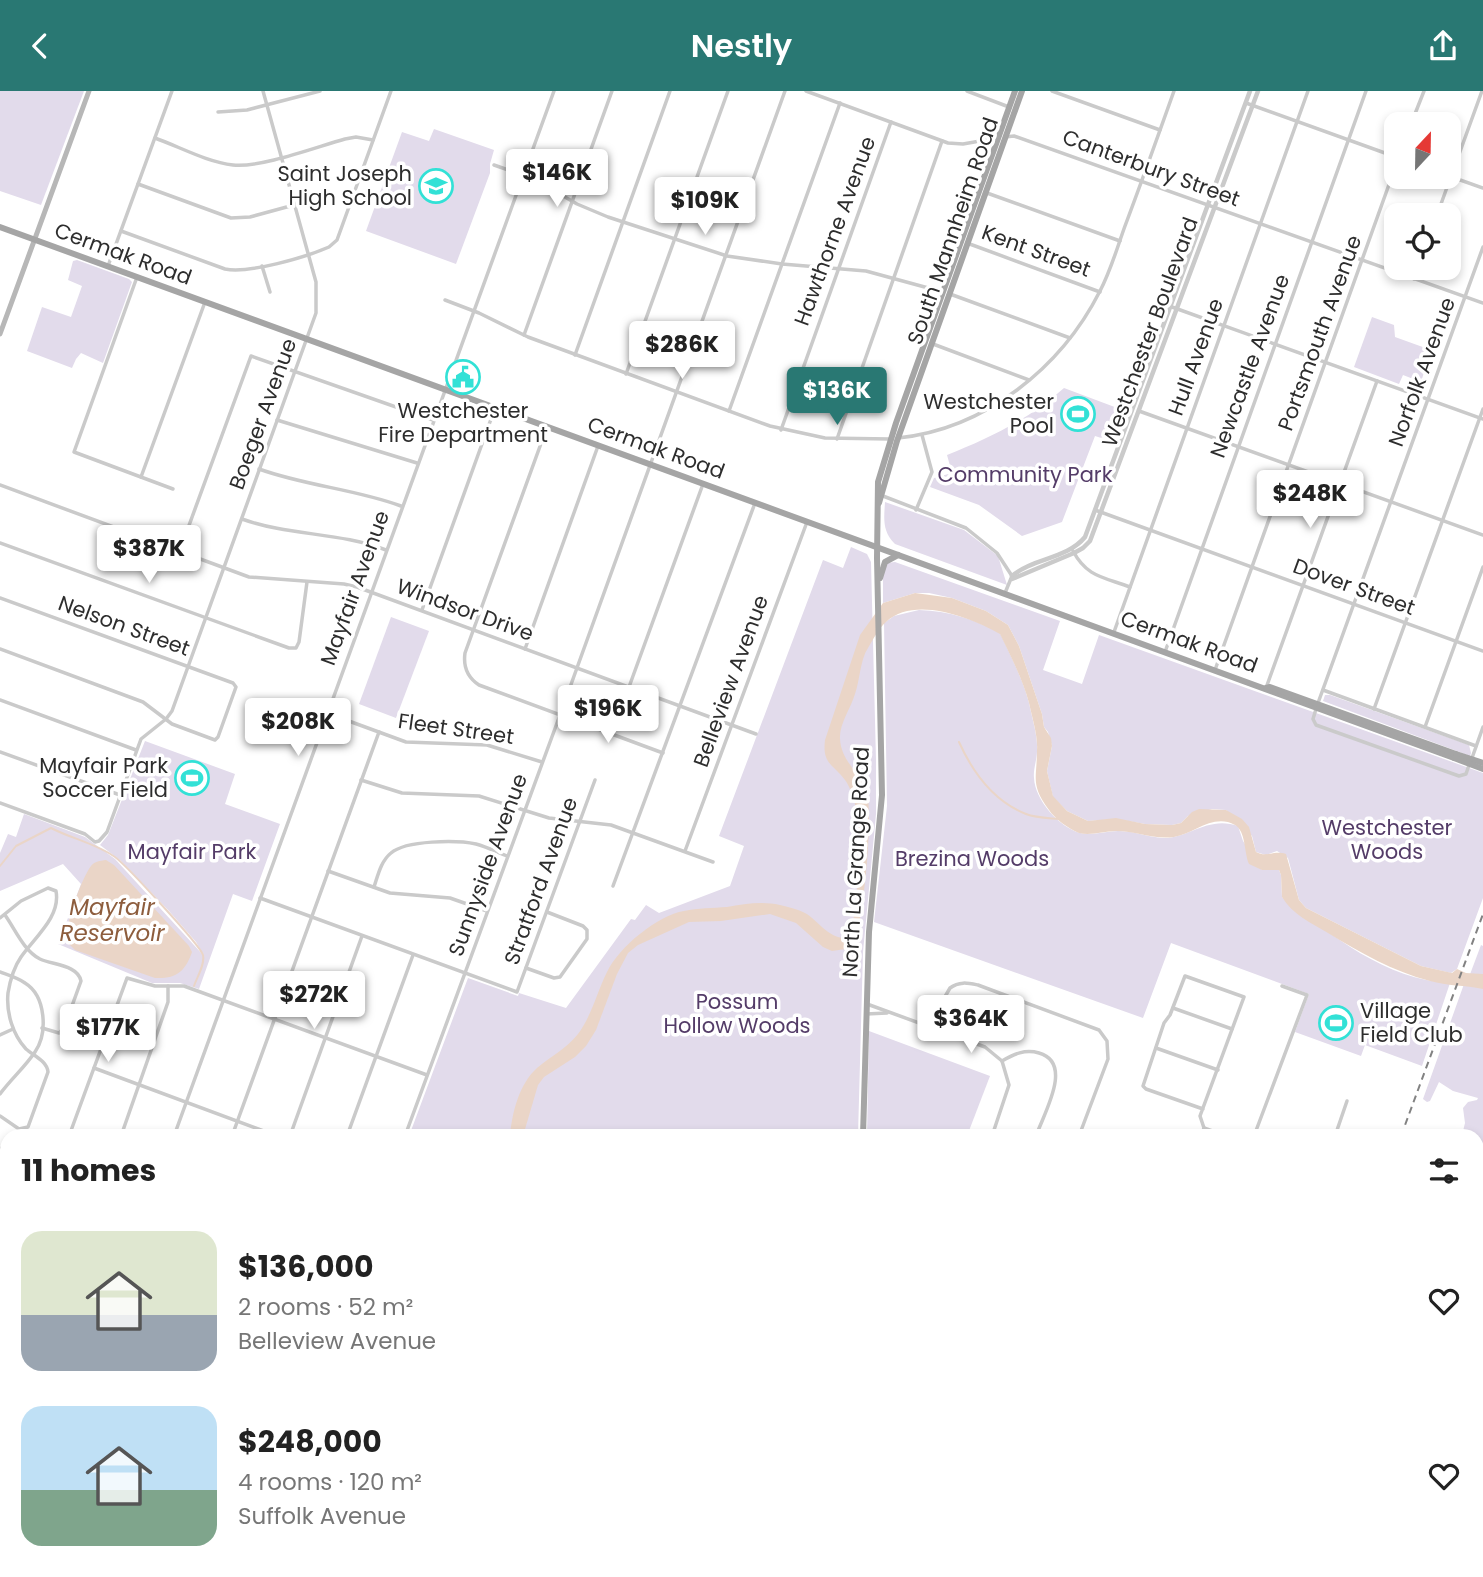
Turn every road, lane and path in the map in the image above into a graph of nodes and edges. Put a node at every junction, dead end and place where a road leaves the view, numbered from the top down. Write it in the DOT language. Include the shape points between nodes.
graph roads {
  1 [pos="89,91"];
  2 [pos="172,91"];
  3 [pos="263,91"];
  4 [pos="320,91"];
  5 [pos="391,91"];
  6 [pos="554,91"];
  7 [pos="612,91"];
  8 [pos="670,91"];
  9 [pos="728,91"];
  10 [pos="785,91"];
  11 [pos="806,91"];
  12 [pos="967,91"];
  13 [pos="1015,91"];
  14 [pos="1022,91"];
  15 [pos="1052,91"];
  16 [pos="1174,91"];
  17 [pos="1250,91"];
  18 [pos="1258,91"];
  19 [pos="1308,91"];
  20 [pos="1366,91"];
  21 [pos="1424,91"];
  22 [pos="1482,91"];
  23 [pos="839,103"];
  24 [pos="1246,103"];
  25 [pos="1252,105"];
  26 [pos="267,106"];
  27 [pos="1009,107"];
  28 [pos="218,112"];
  29 [pos="1416,112"];
  30 [pos="1298,121"];
  31 [pos="891,122"];
  32 [pos="1160,130"];
  33 [pos="1002,137"];
  34 [pos="155,138"];
  35 [pos="373,139"];
  36 [pos="1348,140"];
  37 [pos="942,141"];
  38 [pos="1461,147"];
  39 [pos="1384,153"];
  40 [pos="281,157"];
  41 [pos="494,165"];
  42 [pos="523,175"];
  43 [pos="1461,180"];
  44 [pos="1142,181"];
  45 [pos="138,184"];
  46 [pos="1483,188"];
  47 [pos="1388,189"];
  48 [pos="986,193"];
  49 [pos="573,201"];
  50 [pos="294,205"];
  51 [pos="1210,205"];
  52 [pos="622,223"];
  53 [pos="1260,224"];
  54 [pos="0,227"];
  55 [pos="121,231"];
  56 [pos="34,240"];
  57 [pos="674,240"];
  58 [pos="1120,241"];
  59 [pos="964,242"];
  60 [pos="1312,242"];
  61 [pos="1483,247"];
  62 [pos="309,254"];
  63 [pos="726,255"];
  64 [pos="1363,260"];
  65 [pos="782,264"];
  66 [pos="107,266"];
  67 [pos="262,266"];
  68 [pos="840,268"];
  69 [pos="1384,268"];
  70 [pos="137,277"];
  71 [pos="895,278"];
  72 [pos="1418,280"];
  73 [pos="270,292"];
  74 [pos="1100,292"];
  75 [pos="946,293"];
  76 [pos="1465,297"];
  77 [pos="445,300"];
  78 [pos="205,302"];
  79 [pos="1483,303"];
  80 [pos="1174,308"];
  81 [pos="474,311"];
  82 [pos="1224,326"];
  83 [pos="0,334"];
  84 [pos="524,335"];
  85 [pos="1070,338"];
  86 [pos="308,339"];
  87 [pos="929,343"];
  88 [pos="1275,344"];
  89 [pos="575,355"];
  90 [pos="1326,363"];
  91 [pos="295,371"];
  92 [pos="626,374"];
  93 [pos="1029,380"];
  94 [pos="1377,381"];
  95 [pos="444,389"];
  96 [pos="677,393"];
  97 [pos="1429,399"];
  98 [pos="495,408"];
  99 [pos="1135,409"];
  100 [pos="1483,409"];
  101 [pos="729,412"];
  102 [pos="1481,418"];
  103 [pos="277,420"];
  104 [pos="432,420"];
  105 [pos="547,427"];
  106 [pos="1187,428"];
  107 [pos="781,430"];
  108 [pos="922,435"];
  109 [pos="895,438"];
  110 [pos="836,439"];
  111 [pos="598,446"];
  112 [pos="1238,447"];
  113 [pos="417,463"];
  114 [pos="651,465"];
  115 [pos="1290,465"];
  116 [pos="260,469"];
  117 [pos="141,477"];
  118 [pos="1340,483"];
  119 [pos="703,484"];
  120 [pos="0,485"];
  121 [pos="173,489"];
  122 [pos="880,500"];
  123 [pos="1391,502"];
  124 [pos="755,503"];
  125 [pos="401,506"];
  126 [pos="916,510"];
  127 [pos="1098,511"];
  128 [pos="242,519"];
  129 [pos="1442,520"];
  130 [pos="807,522"];
  131 [pos="1151,530"];
  132 [pos="1483,535"];
  133 [pos="0,543"];
  134 [pos="877,547"];
  135 [pos="1202,549"];
  136 [pos="386,550"];
  137 [pos="179,551"];
  138 [pos="1073,551"];
  139 [pos="898,555"];
  140 [pos="1252,567"];
  141 [pos="1483,567"];
  142 [pos="224,568"];
  143 [pos="1012,577"];
  144 [pos="307,582"];
  145 [pos="1303,586"];
  146 [pos="1130,587"];
  147 [pos="371,592"];
  148 [pos="1005,593"];
  149 [pos="877,594"];
  150 [pos="0,598"];
  151 [pos="1354,604"];
  152 [pos="422,611"];
  153 [pos="206,619"];
  154 [pos="1405,622"];
  155 [pos="474,630"];
  156 [pos="1113,633"];
  157 [pos="1456,641"];
  158 [pos="0,649"];
  159 [pos="525,649"];
  160 [pos="1483,651"];
  161 [pos="1165,652"];
  162 [pos="188,667"];
  163 [pos="577,668"];
  164 [pos="1215,670"];
  165 [pos="629,687"];
  166 [pos="1266,688"];
  167 [pos="1323,690"];
  168 [pos="0,700"];
  169 [pos="680,706"];
  170 [pos="1317,706"];
  171 [pos="1374,709"];
  172 [pos="327,713"];
  173 [pos="560,715"];
  174 [pos="166,719"];
  175 [pos="732,725"];
  176 [pos="1425,727"];
  177 [pos="1483,728"];
  178 [pos="379,732"];
  179 [pos="756,734"];
  180 [pos="1476,746"];
  181 [pos="136,750"];
  182 [pos="0,751"];
  183 [pos="663,753"];
  184 [pos="1455,756"];
  185 [pos="542,762"];
  186 [pos="1483,763"];
  187 [pos="1483,769"];
  188 [pos="361,780"];
  189 [pos="595,780"];
  190 [pos="120,795"];
  191 [pos="0,803"];
  192 [pos="524,810"];
  193 [pos="580,821"];
  194 [pos="633,832"];
  195 [pos="685,851"];
  196 [pos="507,856"];
  197 [pos="713,862"];
  198 [pos="328,871"];
  199 [pos="613,886"];
  200 [pos="374,887"];
  201 [pos="260,898"];
  202 [pos="487,911"];
  203 [pos="547,912"];
  204 [pos="3,916"];
  205 [pos="311,917"];
  206 [pos="362,936"];
  207 [pos="27,948"];
  208 [pos="413,955"];
  209 [pos="526,968"];
  210 [pos="0,972"];
  211 [pos="465,973"];
  212 [pos="12,977"];
  213 [pos="168,986"];
  214 [pos="1282,986"];
  215 [pos="0,1000"];
  216 [pos="223,1000"];
  217 [pos="8,1001"];
  218 [pos="867,1004"];
  219 [pos="1173,1007"];
  220 [pos="887,1013"];
  221 [pos="866,1014"];
  222 [pos="274,1019"];
  223 [pos="929,1026"];
  224 [pos="42,1028"];
  225 [pos="13,1029"];
  226 [pos="1233,1029"];
  227 [pos="0,1035"];
  228 [pos="325,1038"];
  229 [pos="1156,1048"];
  230 [pos="33,1055"];
  231 [pos="376,1056"];
  232 [pos="1002,1061"];
  233 [pos="94,1068"];
  234 [pos="1217,1070"];
  235 [pos="427,1075"];
  236 [pos="138,1085"];
  237 [pos="0,1094"];
  238 [pos="1347,1101"];
  239 [pos="186,1102"];
  240 [pos="1203,1109"];
  241 [pos="0,1116"];
  242 [pos="237,1121"];
  243 [pos="1204,1128"];
  244 [pos="72,1129"];
  245 [pos="123,1129"];
  246 [pos="176,1129"];
  247 [pos="234,1129"];
  248 [pos="258,1129"];
  249 [pos="292,1129"];
  250 [pos="350,1129"];
  251 [pos="408,1129"];
  252 [pos="863,1129"];
  253 [pos="994,1129"];
  254 [pos="1038,1129"];
  255 [pos="1082,1129"];
  256 [pos="1257,1129"];
  257 [pos="1337,1129"];
  1 -- 56 [label="main road"];
  2 -- 34 [label="street"];
  3 -- 26 [label="street, Boeger Avenue"];
  4 -- 26 [label="street"];
  5 -- 35 [label="street"];
  6 -- 42 [label="street, Mayfair Avenue"];
  7 -- 49 [label="street"];
  8 -- 52 [label="street"];
  9 -- 57 [label="street"];
  10 -- 63 [label="street, Sunnyside Avenue"];
  11 -- 23 [label="street, Canterbury Street"];
  12 -- 27 [label="street"];
  13 -- 27 [label="main road, South Mannheim Road"];
  14 -- 33 [label="main road, South Mannheim Road"];
  15 -- 32 [label="street"];
  16 -- 32 [label="street"];
  17 -- 24 [label="street, Westchester Boulevard"];
  18 -- 25 [label="street, Westchester Boulevard"];
  19 -- 30 [label="street, Hull Avenue"];
  20 -- 36 [label="street, Newcastle Avenue"];
  21 -- 29 [label="street"];
  22 -- 38 [label="street"];
  23 -- 31 [label="street, Canterbury Street"];
  23 -- 65 [label="street"];
  24 -- 25 [label="street"];
  24 -- 51 [label="street, Westchester Boulevard"];
  25 -- 30 [label="street"];
  25 -- 51 [label="street, Westchester Boulevard"];
  26 -- 28 [label="street"];
  26 -- 40 [label="street, Boeger Avenue"];
  27 -- 33 [label="main road, South Mannheim Road"];
  30 -- 36 [label="street"];
  30 -- 53 [label="street, Hull Avenue"];
  31 -- 37 [label="street, Canterbury Street"];
  31 -- 68 [label="street, Hawthorne Avenue"];
  32 -- 44 [label="street"];
  33 -- 37 [label="street, Canterbury Street" via="963,144"];
  33 -- 44 [label="street, Canterbury Street" via="1014,136"];
  33 -- 48 [label="main road, South Mannheim Road"];
  33 -- 59 [label="main road, South Mannheim Road"];
  34 -- 40 [label="street" via="231,165"];
  34 -- 45 [label="street"];
  35 -- 40 [label="street" via="345,139"];
  35 -- 62 [label="street" via="337,240"];
  36 -- 39 [label="street"];
  36 -- 60 [label="street, Newcastle Avenue"];
  37 -- 71 [label="street"];
  40 -- 50 [label="street, Boeger Avenue"];
  41 -- 42 [label="street"];
  42 -- 49 [label="street"];
  42 -- 81 [label="street, Mayfair Avenue"];
  43 -- 46 [label="street"];
  44 -- 51 [label="street, Canterbury Street"];
  44 -- 58 [label="street"];
  45 -- 50 [label="street" via="231,218"];
  45 -- 55 [label="street"];
  47 -- 64 [label="street, Portsmouth Avenue"];
  48 -- 58 [label="street"];
  48 -- 59 [label="main road, South Mannheim Road"];
  49 -- 52 [label="street"];
  49 -- 84 [label="street"];
  50 -- 62 [label="street, Boeger Avenue"];
  51 -- 53 [label="street, Canterbury Street"];
  51 -- 80 [label="street, Westchester Boulevard"];
  52 -- 57 [label="street"];
  52 -- 89 [label="street"];
  53 -- 60 [label="street, Canterbury Street"];
  53 -- 82 [label="street, Hull Avenue"];
  54 -- 56 [label="main road, Cermak Road"];
  55 -- 66 [label="street"];
  55 -- 67 [label="street" via="230,270"];
  56 -- 66 [label="main road, Cermak Road"];
  56 -- 83 [label="main road"];
  57 -- 63 [label="street"];
  57 -- 92 [label="street"];
  58 -- 74 [label="street"];
  59 -- 74 [label="street, Kent Street"];
  59 -- 75 [label="main road, South Mannheim Road"];
  60 -- 64 [label="street, Canterbury Street"];
  60 -- 88 [label="street, Newcastle Avenue"];
  61 -- 76 [label="street, Norfolk Avenue"];
  62 -- 67 [label="street"];
  62 -- 86 [label="street, Boeger Avenue" via="317,297"];
  63 -- 65 [label="street"];
  63 -- 96 [label="street, Sunnyside Avenue"];
  64 -- 69 [label="street, Canterbury Street"];
  64 -- 90 [label="street, Portsmouth Avenue"];
  65 -- 68 [label="street"];
  65 -- 101 [label="street"];
  66 -- 70 [label="main road, Cermak Road"];
  67 -- 73 [label="street"];
  68 -- 71 [label="street"];
  68 -- 107 [label="street, Hawthorne Avenue"];
  70 -- 78 [label="main road, Cermak Road"];
  70 -- 117 [label="street" via="74,452"];
  71 -- 75 [label="street"];
  71 -- 110 [label="street"];
  72 -- 76 [label="street, Canterbury Street"];
  74 -- 85 [label="street"];
  75 -- 85 [label="street"];
  75 -- 87 [label="main road, South Mannheim Road"];
  76 -- 79 [label="street, Canterbury Street"];
  76 -- 97 [label="street, Norfolk Avenue"];
  77 -- 81 [label="street"];
  78 -- 86 [label="main road, Cermak Road"];
  78 -- 117 [label="street"];
  80 -- 82 [label="street"];
  80 -- 99 [label="street, Westchester Boulevard"];
  81 -- 84 [label="street"];
  81 -- 95 [label="street, Mayfair Avenue"];
  82 -- 88 [label="street"];
  82 -- 106 [label="street, Hull Avenue"];
  84 -- 89 [label="street"];
  85 -- 93 [label="street"];
  86 -- 91 [label="street, Boeger Avenue"];
  86 -- 95 [label="main road, Cermak Road"];
  87 -- 93 [label="street"];
  87 -- 109 [label="main road, South Mannheim Road"];
  88 -- 90 [label="street"];
  88 -- 112 [label="street, Newcastle Avenue"];
  89 -- 92 [label="street"];
  90 -- 94 [label="street"];
  90 -- 115 [label="street, Portsmouth Avenue"];
  91 -- 103 [label="street, Boeger Avenue"];
  91 -- 104 [label="street"];
  91 -- 137 [label="street" via="251,356"];
  92 -- 96 [label="street"];
  93 -- 108 [label="street" via="985,410"];
  94 -- 97 [label="street"];
  94 -- 118 [label="street"];
  95 -- 98 [label="main road, Cermak Road"];
  95 -- 104 [label="street, Mayfair Avenue"];
  96 -- 101 [label="street"];
  96 -- 114 [label="street, Sunnyside Avenue"];
  97 -- 102 [label="street"];
  97 -- 123 [label="street, Norfolk Avenue"];
  98 -- 105 [label="main road, Cermak Road"];
  98 -- 152 [label="street"];
  99 -- 106 [label="street"];
  99 -- 127 [label="street, Westchester Boulevard"];
  100 -- 102 [label="street"];
  101 -- 107 [label="street"];
  102 -- 129 [label="street"];
  103 -- 113 [label="street"];
  103 -- 116 [label="street, Boeger Avenue"];
  104 -- 113 [label="street, Mayfair Avenue"];
  105 -- 111 [label="main road, Cermak Road"];
  105 -- 155 [label="street"];
  106 -- 112 [label="street"];
  106 -- 131 [label="street, Hull Avenue"];
  107 -- 110 [label="street"];
  108 -- 109 [label="street"];
  108 -- 126 [label="street" via="932,472"];
  109 -- 110 [label="street"];
  109 -- 122 [label="main road, South Mannheim Road" via="878,482"];
  111 -- 114 [label="main road, Cermak Road"];
  111 -- 159 [label="street"];
  112 -- 115 [label="street"];
  112 -- 135 [label="street, Newcastle Avenue"];
  113 -- 125 [label="street, Mayfair Avenue"];
  114 -- 119 [label="main road, Cermak Road"];
  114 -- 163 [label="street, Sunnyside Avenue"];
  115 -- 118 [label="street"];
  115 -- 140 [label="street, Portsmouth Avenue"];
  116 -- 125 [label="street"];
  116 -- 128 [label="street, Boeger Avenue"];
  117 -- 121 [label="street"];
  118 -- 123 [label="street"];
  118 -- 145 [label="street"];
  119 -- 124 [label="main road, Cermak Road"];
  119 -- 165 [label="street"];
  120 -- 137 [label="street, Windsor Drive"];
  122 -- 126 [label="street"];
  122 -- 134 [label="main road, South Mannheim Road"];
  123 -- 129 [label="street"];
  123 -- 151 [label="street, Norfolk Avenue"];
  124 -- 130 [label="main road, Cermak Road"];
  124 -- 169 [label="street"];
  125 -- 136 [label="street, Mayfair Avenue"];
  126 -- 143 [label="street" via="966,528 998,554"];
  127 -- 131 [label="street, Dover Street"];
  127 -- 138 [label="street, Westchester Boulevard" via="1090,541"];
  128 -- 136 [label="street"];
  128 -- 142 [label="street, Boeger Avenue"];
  129 -- 132 [label="street"];
  129 -- 154 [label="street"];
  130 -- 134 [label="main road, Cermak Road"];
  130 -- 175 [label="street, Belleview Avenue"];
  131 -- 135 [label="street, Dover Street"];
  131 -- 146 [label="street, Hull Avenue"];
  133 -- 153 [label="street"];
  134 -- 139 [label="main road, Cermak Road"];
  134 -- 149 [label="main road, North La Grange Road"];
  135 -- 140 [label="street, Dover Street"];
  135 -- 161 [label="street, Newcastle Avenue"];
  136 -- 147 [label="street, Mayfair Avenue"];
  137 -- 142 [label="street, Windsor Drive"];
  138 -- 143 [label="street, Westchester Boulevard"];
  138 -- 146 [label="street" via="1087,571"];
  139 -- 148 [label="main road, Cermak Road"];
  139 -- 149 [label="main road" via="885,562"];
  140 -- 145 [label="street, Dover Street"];
  140 -- 164 [label="street, Portsmouth Avenue"];
  141 -- 157 [label="street"];
  142 -- 144 [label="street, Windsor Drive" via="252,577"];
  142 -- 153 [label="street, Boeger Avenue"];
  143 -- 148 [label="street"];
  144 -- 147 [label="street, Windsor Drive" via="344,584"];
  144 -- 153 [label="street" via="296,648"];
  145 -- 151 [label="street, Dover Street"];
  145 -- 166 [label="street"];
  146 -- 156 [label="street, Hull Avenue"];
  147 -- 152 [label="street, Windsor Drive"];
  147 -- 172 [label="street, Mayfair Avenue"];
  148 -- 156 [label="main road, Cermak Road"];
  149 -- 218 [label="main road, North La Grange Road" via="881,795"];
  150 -- 162 [label="street, Nelson Street"];
  151 -- 154 [label="street, Dover Street"];
  151 -- 167 [label="street, Norfolk Avenue"];
  152 -- 155 [label="street, Windsor Drive"];
  153 -- 162 [label="street, Boeger Avenue"];
  154 -- 157 [label="street, Dover Street"];
  154 -- 171 [label="street"];
  155 -- 159 [label="street, Windsor Drive"];
  155 -- 173 [label="street" via="464,666 472,680"];
  156 -- 161 [label="main road, Cermak Road"];
  157 -- 160 [label="street, Dover Street"];
  157 -- 176 [label="street"];
  158 -- 174 [label="street" via="144,702"];
  159 -- 163 [label="street, Windsor Drive"];
  161 -- 164 [label="main road, Cermak Road"];
  162 -- 174 [label="street, Boeger Avenue"];
  162 -- 174 [label="street, Nelson Street" via="236,685 216,740"];
  163 -- 165 [label="street, Windsor Drive"];
  163 -- 173 [label="street, Sunnyside Avenue"];
  164 -- 166 [label="main road, Cermak Road"];
  165 -- 169 [label="street, Windsor Drive"];
  166 -- 170 [label="main road, Cermak Road"];
  167 -- 170 [label="street, Norfolk Avenue"];
  167 -- 171 [label="street"];
  168 -- 181 [label="street"];
  169 -- 175 [label="street, Windsor Drive"];
  169 -- 183 [label="street"];
  170 -- 180 [label="street" via="1316,725 1459,776 1466,774"];
  170 -- 184 [label="main road, Cermak Road"];
  171 -- 176 [label="street"];
  172 -- 178 [label="street, Fleet Street"];
  172 -- 201 [label="street, Mayfair Avenue"];
  173 -- 183 [label="street"];
  173 -- 185 [label="street, Sunnyside Avenue"];
  174 -- 181 [label="street, Boeger Avenue" via="143,736"];
  175 -- 179 [label="street, Windsor Drive"];
  175 -- 195 [label="street, Belleview Avenue"];
  176 -- 180 [label="street"];
  177 -- 180 [label="street"];
  178 -- 185 [label="street, Fleet Street" via="410,743 496,747"];
  178 -- 188 [label="street"];
  181 -- 190 [label="street, Boeger Avenue"];
  182 -- 190 [label="street"];
  183 -- 194 [label="street"];
  184 -- 186 [label="main road, Cermak Road, bridge"];
  184 -- 187 [label="main road, Cermak Road, bridge"];
  185 -- 192 [label="street, Sunnyside Avenue"];
  188 -- 192 [label="street" via="402,793 486,797"];
  188 -- 198 [label="street"];
  189 -- 193 [label="street, Stratford Avenue"];
  190 -- 191 [label="street, Boeger Avenue" via="106,834 95,842 85,834"];
  192 -- 193 [label="street"];
  192 -- 196 [label="street, Sunnyside Avenue"];
  193 -- 194 [label="street"];
  193 -- 203 [label="street, Stratford Avenue"];
  194 -- 195 [label="street"];
  194 -- 199 [label="street"];
  195 -- 197 [label="street"];
  196 -- 200 [label="street" via="470,843 409,844 387,857"];
  196 -- 202 [label="street, Sunnyside Avenue"];
  198 -- 200 [label="street"];
  198 -- 205 [label="street"];
  200 -- 202 [label="street" via="450,898"];
  201 -- 205 [label="street"];
  201 -- 216 [label="street, Mayfair Avenue"];
  202 -- 211 [label="street, Sunnyside Avenue"];
  203 -- 209 [label="street, Stratford Avenue"];
  203 -- 209 [label="street" via="583,926 587,940 560,977"];
  204 -- 207 [label="street"];
  204 -- 207 [label="street" via="36,893 48,888 56,891 51,918"];
  205 -- 206 [label="street"];
  205 -- 222 [label="street"];
  206 -- 208 [label="street"];
  206 -- 228 [label="street"];
  207 -- 212 [label="street"];
  207 -- 224 [label="street" via="38,958 81,976 64,1028 59,1033"];
  208 -- 211 [label="street"];
  208 -- 231 [label="street"];
  209 -- 211 [label="street, Stratford Avenue" via="517,992"];
  210 -- 212 [label="street"];
  211 -- 235 [label="street, Sunnyside Avenue"];
  212 -- 217 [label="street"];
  212 -- 224 [label="street" via="34,991"];
  213 -- 216 [label="street" via="184,986"];
  213 -- 233 [label="street" via="127,978"];
  213 -- 236 [label="street" via="168,1002"];
  214 -- 256 [label="street" via="1307,995"];
  215 -- 217 [label="street"];
  216 -- 222 [label="street"];
  216 -- 239 [label="street, Mayfair Avenue"];
  217 -- 225 [label="street"];
  218 -- 220 [label="street"];
  218 -- 221 [label="main road, North La Grange Road"];
  219 -- 226 [label="street"];
  219 -- 226 [label="street" via="1185,976 1244,997"];
  219 -- 229 [label="street"];
  220 -- 221 [label="street"];
  220 -- 223 [label="street"];
  221 -- 252 [label="main road, North La Grange Road"];
  222 -- 228 [label="street"];
  222 -- 242 [label="street"];
  223 -- 232 [label="street" via="985,1047"];
  223 -- 255 [label="street" via="950,988 962,982 1099,1030 1107,1041 1108,1059"];
  224 -- 230 [label="street"];
  225 -- 227 [label="street"];
  225 -- 230 [label="street"];
  226 -- 234 [label="street"];
  228 -- 231 [label="street"];
  228 -- 249 [label="street"];
  229 -- 234 [label="street"];
  229 -- 240 [label="street" via="1144,1087"];
  230 -- 237 [label="street"];
  230 -- 241 [label="street" via="46,1064 48,1072 28,1127 19,1129"];
  231 -- 235 [label="street"];
  231 -- 250 [label="street"];
  232 -- 253 [label="street" via="1009,1085"];
  232 -- 254 [label="street" via="1033,1052 1055,1065 1057,1077"];
  233 -- 236 [label="street"];
  233 -- 244 [label="street"];
  234 -- 240 [label="street"];
  235 -- 251 [label="street, Sunnyside Avenue"];
  236 -- 239 [label="street"];
  236 -- 245 [label="street"];
  238 -- 257 [label="street"];
  239 -- 242 [label="street"];
  239 -- 246 [label="street, Mayfair Avenue"];
  240 -- 243 [label="street" via="1200,1119"];
  242 -- 247 [label="street"];
  242 -- 248 [label="street"];
}
